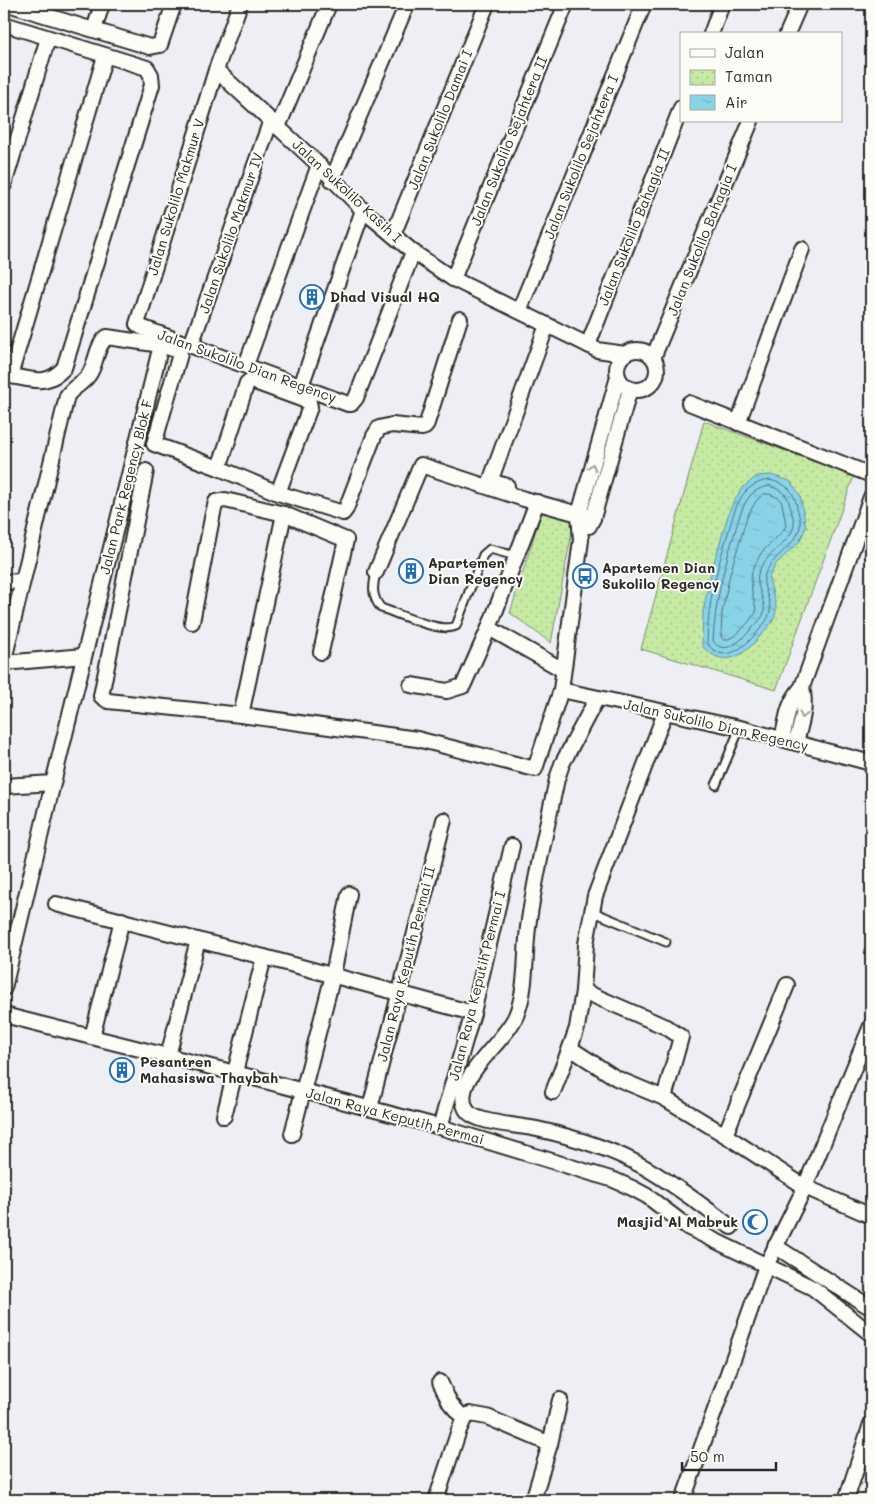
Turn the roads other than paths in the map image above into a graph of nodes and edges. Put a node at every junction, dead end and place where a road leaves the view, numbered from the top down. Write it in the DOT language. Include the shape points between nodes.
graph roads {
  1 [pos="102,4"];
  2 [pos="174,4"];
  3 [pos="240,4"];
  4 [pos="329,4"];
  5 [pos="406,4"];
  6 [pos="487,4"];
  7 [pos="566,4"];
  8 [pos="644,4"];
  9 [pos="722,4"];
  10 [pos="800,4"];
  11 [pos="17,5"];
  12 [pos="4,24"];
  13 [pos="94,30"];
  14 [pos="711,32"];
  15 [pos="788,32"];
  16 [pos="48,38"];
  17 [pos="105,56"];
  18 [pos="216,70"];
  19 [pos="680,111"];
  20 [pos="751,122"];
  21 [pos="274,124"];
  22 [pos="319,165"];
  23 [pos="332,180"];
  24 [pos="4,185"];
  25 [pos="363,210"];
  26 [pos="392,235"];
  27 [pos="802,249"];
  28 [pos="413,252"];
  29 [pos="453,278"];
  30 [pos="518,311"];
  31 [pos="460,319"];
  32 [pos="137,324"];
  33 [pos="548,325"];
  34 [pos="161,345"];
  35 [pos="191,345"];
  36 [pos="592,347"];
  37 [pos="653,358"];
  38 [pos="246,365"];
  39 [pos="622,373"];
  40 [pos="7,376"];
  41 [pos="301,386"];
  42 [pos="689,403"];
  43 [pos="738,422"];
  44 [pos="137,439"];
  45 [pos="154,444"];
  46 [pos="219,468"];
  47 [pos="146,471"];
  48 [pos="871,475"];
  49 [pos="278,493"];
  50 [pos="871,497"];
  51 [pos="530,501"];
  52 [pos="284,514"];
  53 [pos="578,514"];
  54 [pos="593,518"];
  55 [pos="581,540"];
  56 [pos="516,556"];
  57 [pos="376,572"];
  58 [pos="22,581"];
  59 [pos="4,582"];
  60 [pos="192,622"];
  61 [pos="489,628"];
  62 [pos="322,652"];
  63 [pos="84,656"];
  64 [pos="4,662"];
  65 [pos="563,670"];
  66 [pos="411,685"];
  67 [pos="802,687"];
  68 [pos="560,690"];
  69 [pos="597,698"];
  70 [pos="665,713"];
  71 [pos="241,715"];
  72 [pos="740,728"];
  73 [pos="782,739"];
  74 [pos="796,743"];
  75 [pos="871,763"];
  76 [pos="53,783"];
  77 [pos="716,785"];
  78 [pos="4,786"];
  79 [pos="444,820"];
  80 [pos="512,846"];
  81 [pos="349,894"];
  82 [pos="56,904"];
  83 [pos="591,911"];
  84 [pos="122,920"];
  85 [pos="198,940"];
  86 [pos="9,942"];
  87 [pos="666,942"];
  88 [pos="264,957"];
  89 [pos="333,975"];
  90 [pos="787,985"];
  91 [pos="4,988"];
  92 [pos="582,992"];
  93 [pos="398,993"];
  94 [pos="473,1013"];
  95 [pos="4,1015"];
  96 [pos="871,1026"];
  97 [pos="92,1037"];
  98 [pos="570,1048"];
  99 [pos="168,1056"];
  100 [pos="235,1073"];
  101 [pos="304,1091"];
  102 [pos="552,1092"];
  103 [pos="664,1098"];
  104 [pos="370,1108"];
  105 [pos="224,1116"];
  106 [pos="440,1127"];
  107 [pos="292,1134"];
  108 [pos="725,1135"];
  109 [pos="805,1187"];
  110 [pos="871,1216"];
  111 [pos="731,1227"];
  112 [pos="775,1246"];
  113 [pos="766,1266"];
  114 [pos="871,1308"];
  115 [pos="871,1334"];
  116 [pos="440,1382"];
  117 [pos="560,1400"];
  118 [pos="464,1419"];
  119 [pos="871,1424"];
  120 [pos="550,1444"];
  121 [pos="867,1451"];
  122 [pos="436,1500"];
  123 [pos="533,1500"];
  124 [pos="683,1500"];
  125 [pos="846,1500"];
  1 -- 13 [label="street"];
  2 -- 13 [label="street" via="160,45 150,47"];
  3 -- 18 [label="street, Jalan Sukolilo Makmur V"];
  4 -- 21 [label="street, Jalan Sukolilo Makmur IV"];
  5 -- 23 [label="street"];
  6 -- 26 [label="street, Jalan Sukolilo Damai I"];
  7 -- 29 [label="street, Jalan Sukolilo Sejahtera II"];
  8 -- 30 [label="street, Jalan Sukolilo Sejahtera I"];
  9 -- 14 [label="street"];
  10 -- 15 [label="street"];
  11 -- 13 [label="street"];
  12 -- 16 [label="street"];
  16 -- 17 [label="street"];
  16 -- 24 [label="street"];
  17 -- 40 [label="street"];
  17 -- 40 [label="street" via="147,68 152,85 64,368 50,380"];
  18 -- 21 [label="street, Jalan Sukolilo Kasih I"];
  18 -- 32 [label="street, Jalan Sukolilo Makmur V"];
  19 -- 36 [label="street, Jalan Sukolilo Bahagia II"];
  20 -- 37 [label="street, Jalan Sukolilo Bahagia I"];
  21 -- 22 [label="street, Jalan Sukolilo Kasih I"];
  21 -- 35 [label="street, Jalan Sukolilo Makmur IV"];
  22 -- 23 [label="street, Jalan Sukolilo Kasih I"];
  22 -- 38 [label="street"];
  23 -- 25 [label="street, Jalan Sukolilo Kasih I"];
  25 -- 26 [label="street, Jalan Sukolilo Kasih I"];
  25 -- 41 [label="street"];
  26 -- 28 [label="street, Jalan Sukolilo Kasih I"];
  27 -- 43 [label="street"];
  28 -- 29 [label="street, Jalan Sukolilo Kasih I"];
  28 -- 41 [label="street, Jalan Sukolilo Dian Regency" via="351,404"];
  29 -- 30 [label="street, Jalan Sukolilo Kasih I"];
  30 -- 33 [label="street, Jalan Sukolilo Kasih I"];
  31 -- 49 [label="street" via="428,423 422,428 386,426 376,431 345,512"];
  32 -- 35 [label="street, Jalan Sukolilo Dian Regency"];
  33 -- 36 [label="street, Jalan Sukolilo Kasih I"];
  33 -- 51 [label="street" via="491,479 522,491"];
  34 -- 44 [label="street, Jalan Park Regency Blok F"];
  34 -- 45 [label="street" via="180,354"];
  34 -- 58 [label="street" via="107,337 99,346 87,378 67,396"];
  35 -- 38 [label="street, Jalan Sukolilo Dian Regency"];
  36 -- 39 [label="street, Jalan Sukolilo Kasih I"];
  36 -- 39 [label="street, Jalan Sukolilo Kasih I"];
  37 -- 39 [label="street" via="640,350 632,351"];
  37 -- 39 [label="street" via="656,374 646,387 638,390"];
  38 -- 41 [label="street, Jalan Sukolilo Dian Regency"];
  53 -- 39 [label="street, one-way"];
  39 -- 54 [label="street"];
  42 -- 43 [label="street"];
  43 -- 48 [label="street"];
  44 -- 45 [label="street"];
  44 -- 63 [label="street, Jalan Park Regency Blok F"];
  45 -- 46 [label="street"];
  46 -- 49 [label="street"];
  46 -- 49 [label="street" via="247,383 252,381 309,402 310,407"];
  47 -- 71 [label="street" via="101,696 108,701"];
  50 -- 67 [label="street"];
  51 -- 53 [label="street"];
  51 -- 56 [label="street"];
  51 -- 57 [label="street" via="420,466"];
  52 -- 60 [label="street" via="225,500 216,502"];
  52 -- 62 [label="street" via="346,540"];
  52 -- 71 [label="street"];
  53 -- 54 [label="street"];
  53 -- 55 [label="street"];
  54 -- 55 [label="street"];
  55 -- 65 [label="street"];
  56 -- 57 [label="lane" via="490,549 483,556 456,626 451,629 381,608 372,589"];
  56 -- 61 [label="street"];
  58 -- 59 [label="street"];
  58 -- 64 [label="street"];
  61 -- 65 [label="street"];
  61 -- 66 [label="street" via="463,686 447,691"];
  63 -- 64 [label="street"];
  63 -- 76 [label="street, Jalan Park Regency Blok F"];
  65 -- 68 [label="street"];
  67 -- 73 [label="street" via="788,707"];
  67 -- 74 [label="street, one-way" via="805,712"];
  68 -- 69 [label="street, Jalan Sukolilo Dian Regency"];
  68 -- 71 [label="street" via="535,769 417,739"];
  69 -- 70 [label="street, Jalan Sukolilo Dian Regency"];
  69 -- 111 [label="street" via="557,779 529,918 521,1001 516,1017 472,1073 465,1087 466,1110 483,1120 551,1132 612,1151 643,1166"];
  70 -- 72 [label="street, Jalan Sukolilo Dian Regency"];
  70 -- 83 [label="street"];
  72 -- 73 [label="street, Jalan Sukolilo Dian Regency"];
  72 -- 77 [label="lane"];
  73 -- 74 [label="street, Jalan Sukolilo Dian Regency"];
  74 -- 75 [label="street, Jalan Sukolilo Dian Regency"];
  76 -- 78 [label="street"];
  76 -- 86 [label="street, Jalan Park Regency Blok F"];
  79 -- 93 [label="street, Jalan Raya Keputih Permai II"];
  80 -- 94 [label="street, Jalan Raya Keputih Permai I"];
  81 -- 89 [label="street"];
  82 -- 84 [label="street"];
  83 -- 87 [label="lane"];
  83 -- 92 [label="street"];
  84 -- 85 [label="street"];
  84 -- 97 [label="street"];
  85 -- 88 [label="street"];
  85 -- 99 [label="street"];
  86 -- 91 [label="street, Jalan Park Regency Blok F"];
  88 -- 89 [label="street"];
  88 -- 100 [label="street"];
  89 -- 93 [label="street"];
  89 -- 101 [label="street"];
  90 -- 108 [label="street"];
  92 -- 98 [label="street"];
  92 -- 103 [label="street" via="666,1027 681,1037"];
  93 -- 94 [label="street"];
  93 -- 104 [label="street, Jalan Raya Keputih Permai II"];
  94 -- 106 [label="street, Jalan Raya Keputih Permai I"];
  95 -- 97 [label="street, Jalan Raya Keputih Permai"];
  96 -- 109 [label="street"];
  97 -- 99 [label="street, Jalan Raya Keputih Permai"];
  98 -- 102 [label="street"];
  98 -- 103 [label="street" via="616,1078"];
  99 -- 100 [label="street, Jalan Raya Keputih Permai"];
  100 -- 101 [label="street, Jalan Raya Keputih Permai"];
  100 -- 105 [label="street"];
  101 -- 104 [label="street, Jalan Raya Keputih Permai"];
  101 -- 107 [label="street"];
  103 -- 108 [label="street"];
  104 -- 106 [label="street, Jalan Raya Keputih Permai"];
  106 -- 113 [label="street, Jalan Raya Keputih Permai" via="614,1180 647,1196 689,1228"];
  108 -- 109 [label="street"];
  109 -- 110 [label="street"];
  109 -- 112 [label="street"];
  112 -- 113 [label="street"];
  112 -- 114 [label="street"];
  113 -- 115 [label="street, Jalan Raya Keputih Permai" via="814,1288"];
  113 -- 124 [label="street"];
  116 -- 118 [label="street" via="450,1403"];
  117 -- 120 [label="street"];
  118 -- 120 [label="street" via="470,1414 487,1417"];
  118 -- 122 [label="street"];
  119 -- 121 [label="street"];
  120 -- 123 [label="street"];
  121 -- 125 [label="street"];
}
